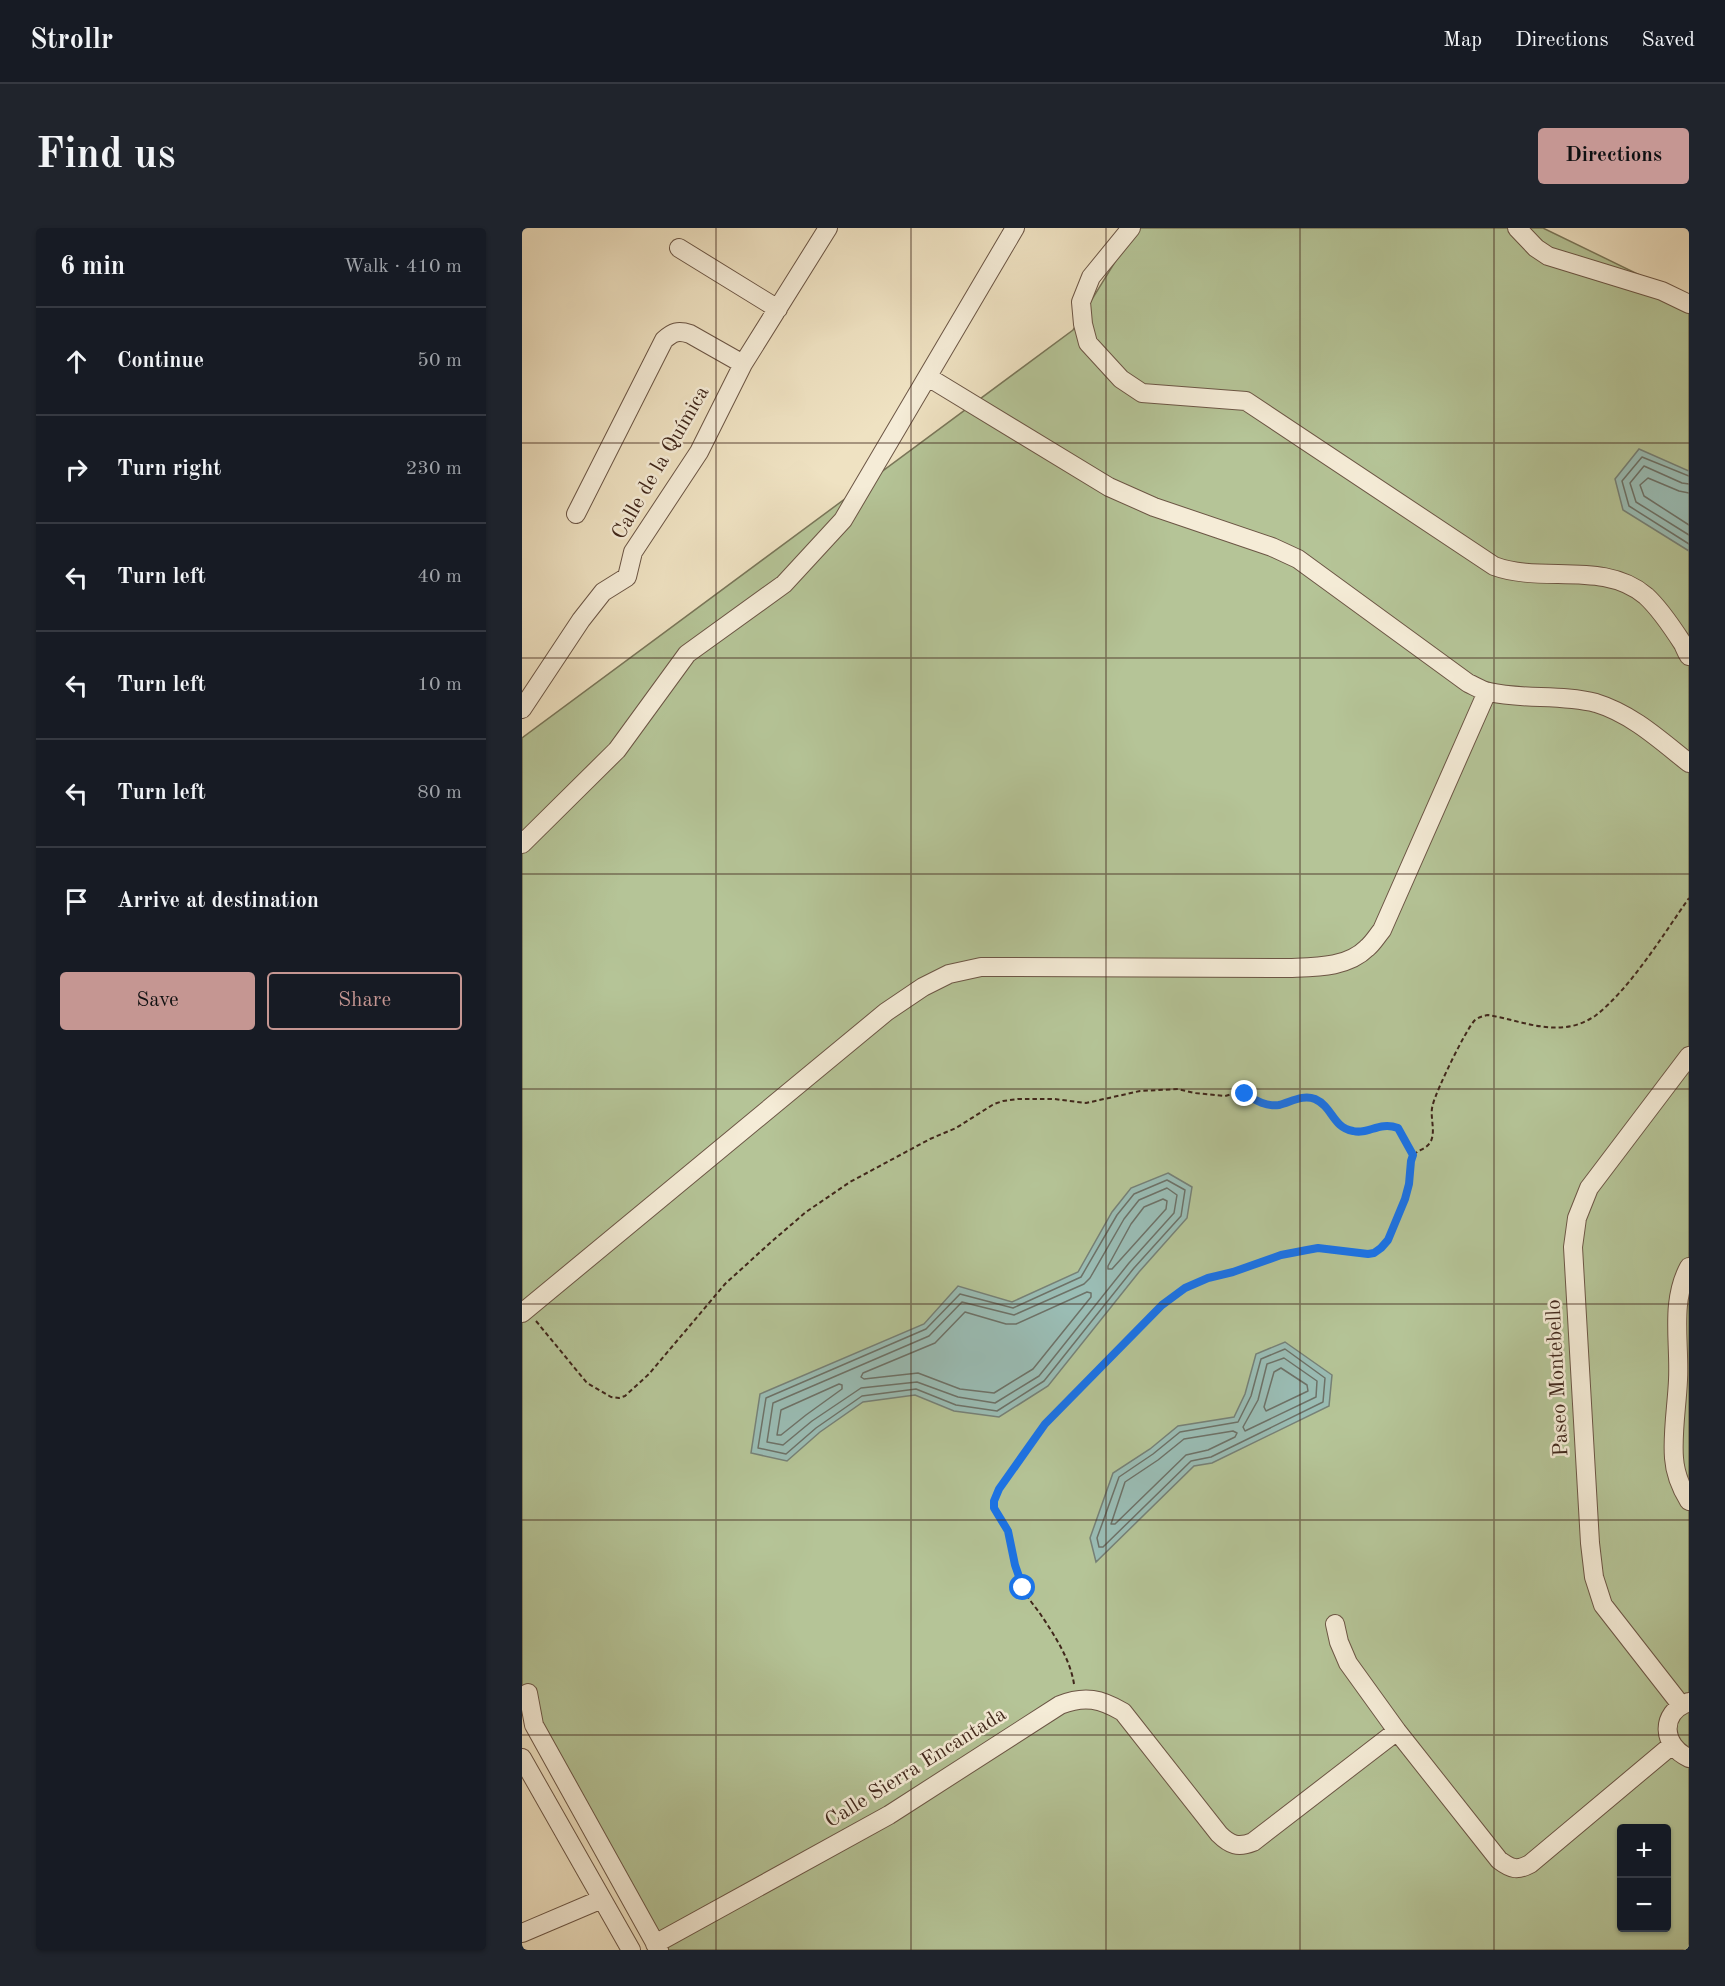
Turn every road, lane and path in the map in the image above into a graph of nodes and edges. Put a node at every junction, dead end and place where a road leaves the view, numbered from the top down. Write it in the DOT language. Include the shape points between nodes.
graph roads {
  1 [pos="828,228"];
  2 [pos="1015,228"];
  3 [pos="1131,228"];
  4 [pos="1517,228"];
  5 [pos="679,248"];
  6 [pos="1689,304"];
  7 [pos="778,309"];
  8 [pos="743,364"];
  9 [pos="928,377"];
  10 [pos="576,514"];
  11 [pos="1689,656"];
  12 [pos="1487,692"];
  13 [pos="522,709"];
  14 [pos="1689,764"];
  15 [pos="522,844"];
  16 [pos="1689,898"];
  17 [pos="1689,1056"];
  18 [pos="1413,1155"];
  19 [pos="1689,1267"];
  20 [pos="524,1312"];
  21 [pos="1689,1501"];
  22 [pos="1335,1624"];
  23 [pos="528,1693"];
  24 [pos="1074,1699"];
  25 [pos="1685,1703"];
  26 [pos="1397,1731"];
  27 [pos="1672,1745"];
  28 [pos="522,1758"];
  29 [pos="1689,1758"];
  30 [pos="602,1899"];
  31 [pos="522,1933"];
  32 [pos="657,1947"];
  33 [pos="631,1950"];
  1 -- 7 [label="street, Calle de la Química"];
  2 -- 9 [label="street"];
  3 -- 11 [label="street" via="1091,277 1081,302 1089,343 1121,379 1142,393 1246,401 1494,566 1522,572 1613,578 1629,584 1648,598"];
  4 -- 6 [label="street" via="1548,256 1662,291"];
  5 -- 7 [label="street"];
  7 -- 8 [label="street, Calle de la Química"];
  8 -- 10 [label="street" via="690,334 671,333"];
  8 -- 13 [label="street, Calle de la Química" via="699,452 633,552 627,578 603,592"];
  9 -- 12 [label="street" via="1109,487 1298,559 1450,671"];
  9 -- 15 [label="street" via="843,520 784,584 687,654 616,750"];
  12 -- 14 [label="street" via="1594,703 1620,712"];
  12 -- 20 [label="street" via="1382,930 1366,949 1350,959 1319,967 981,967 949,974 886,1012"];
  16 -- 18 [label="path" via="1636,971 1593,1017 1563,1027 1488,1015 1474,1021 1432,1104 1431,1140"];
  17 -- 25 [label="street, Paseo Montebello" via="1589,1188 1577,1218 1573,1247 1594,1577 1603,1605"];
  18 -- 20 [label="path" via="1398,1128 1384,1125 1357,1132 1344,1129 1312,1098 1268,1105 1239,1092 1225,1096 1178,1089 1140,1091 1086,1103 1054,1099 1004,1101 850,1182 806,1212 725,1284 649,1374 625,1396 611,1397 587,1383"];
  18 -- 24 [label="path" via="1405,1199 1381,1248 1368,1254 1318,1248 1281,1255 1185,1288 1162,1305 1045,1424 999,1489 994,1508 1008,1531 1019,1579 1062,1650 1074,1682"];
  19 -- 21 [label="street" via="1676,1315 1674,1457 1677,1477"];
  22 -- 26 [label="street" via="1348,1663"];
  23 -- 32 [label="street, Calle Sierra Encantada" via="534,1725"];
  24 -- 26 [label="street" via="1107,1703 1123,1712 1219,1834 1236,1846 1253,1842"];
  24 -- 32 [label="street, Calle Sierra Encantada" via="889,1815"];
  25 -- 27 [label="street" via="1668,1723"];
  26 -- 27 [label="street" via="1499,1860 1516,1869 1530,1864"];
  27 -- 29 [label="street"];
  28 -- 30 [label="street"];
  30 -- 31 [label="street"];
  30 -- 33 [label="street"];
}
